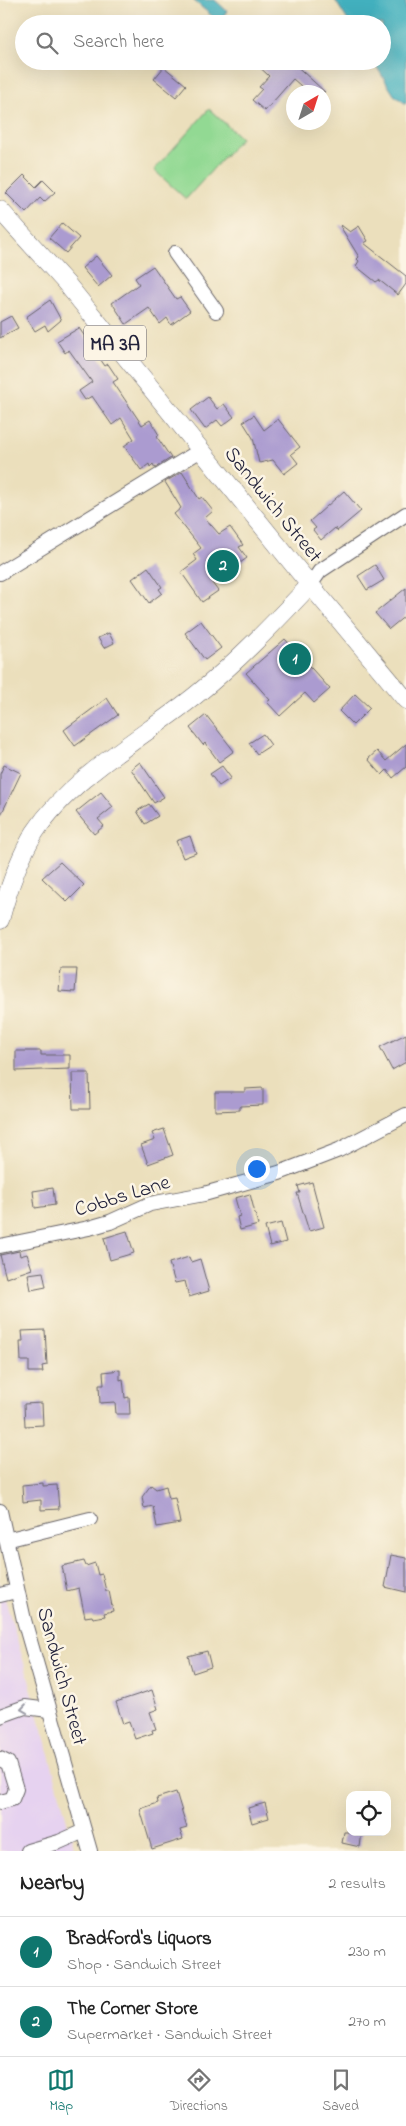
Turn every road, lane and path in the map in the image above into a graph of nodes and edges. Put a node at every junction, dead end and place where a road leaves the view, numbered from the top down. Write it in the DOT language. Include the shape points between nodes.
graph roads {
  1 [pos="0,210"];
  2 [pos="175,253"];
  3 [pos="216,311"];
  4 [pos="201,450"];
  5 [pos="406,514"];
  6 [pos="0,572"];
  7 [pos="310,585"];
  8 [pos="406,700"];
  9 [pos="3,900"];
  10 [pos="0,920"];
  11 [pos="406,1115"];
  12 [pos="0,1246"];
  13 [pos="0,1511"];
  14 [pos="90,1519"];
  15 [pos="6,1540"];
  16 [pos="16,1590"];
  17 [pos="0,1595"];
  18 [pos="49,1710"];
  19 [pos="0,1716"];
  20 [pos="0,1759"];
  21 [pos="0,1802"];
  22 [pos="84,1831"];
  23 [pos="28,1851"];
  24 [pos="90,1851"];
  1 -- 4 [label="main road, Sandwich Street / MA 3A" via="66,283"];
  2 -- 3 [label="street"];
  4 -- 6 [label="street"];
  4 -- 7 [label="main road, Sandwich Street / MA 3A"];
  5 -- 7 [label="street" via="320,571"];
  7 -- 8 [label="main road, MA 3A"];
  7 -- 9 [label="main road, Sandwich Street" via="217,678 99,768 53,810 28,845"];
  9 -- 10 [label="main road, Sandwich Street"];
  11 -- 12 [label="street, Cobbs Lane" via="321,1158 256,1180 150,1204 89,1228"];
  13 -- 15 [label="street, Sandwich Street"];
  14 -- 15 [label="street"];
  15 -- 16 [label="street, Sandwich Street"];
  16 -- 17 [label="street"];
  16 -- 18 [label="street, Sandwich Street"];
  18 -- 19 [label="street, one-way" via="25,1707"];
  18 -- 22 [label="street, Sandwich Street"];
  20 -- 21 [label="street" via="8,1763 16,1788 12,1799"];
  22 -- 23 [label="street"];
  22 -- 24 [label="street, Sandwich Street"];
}
